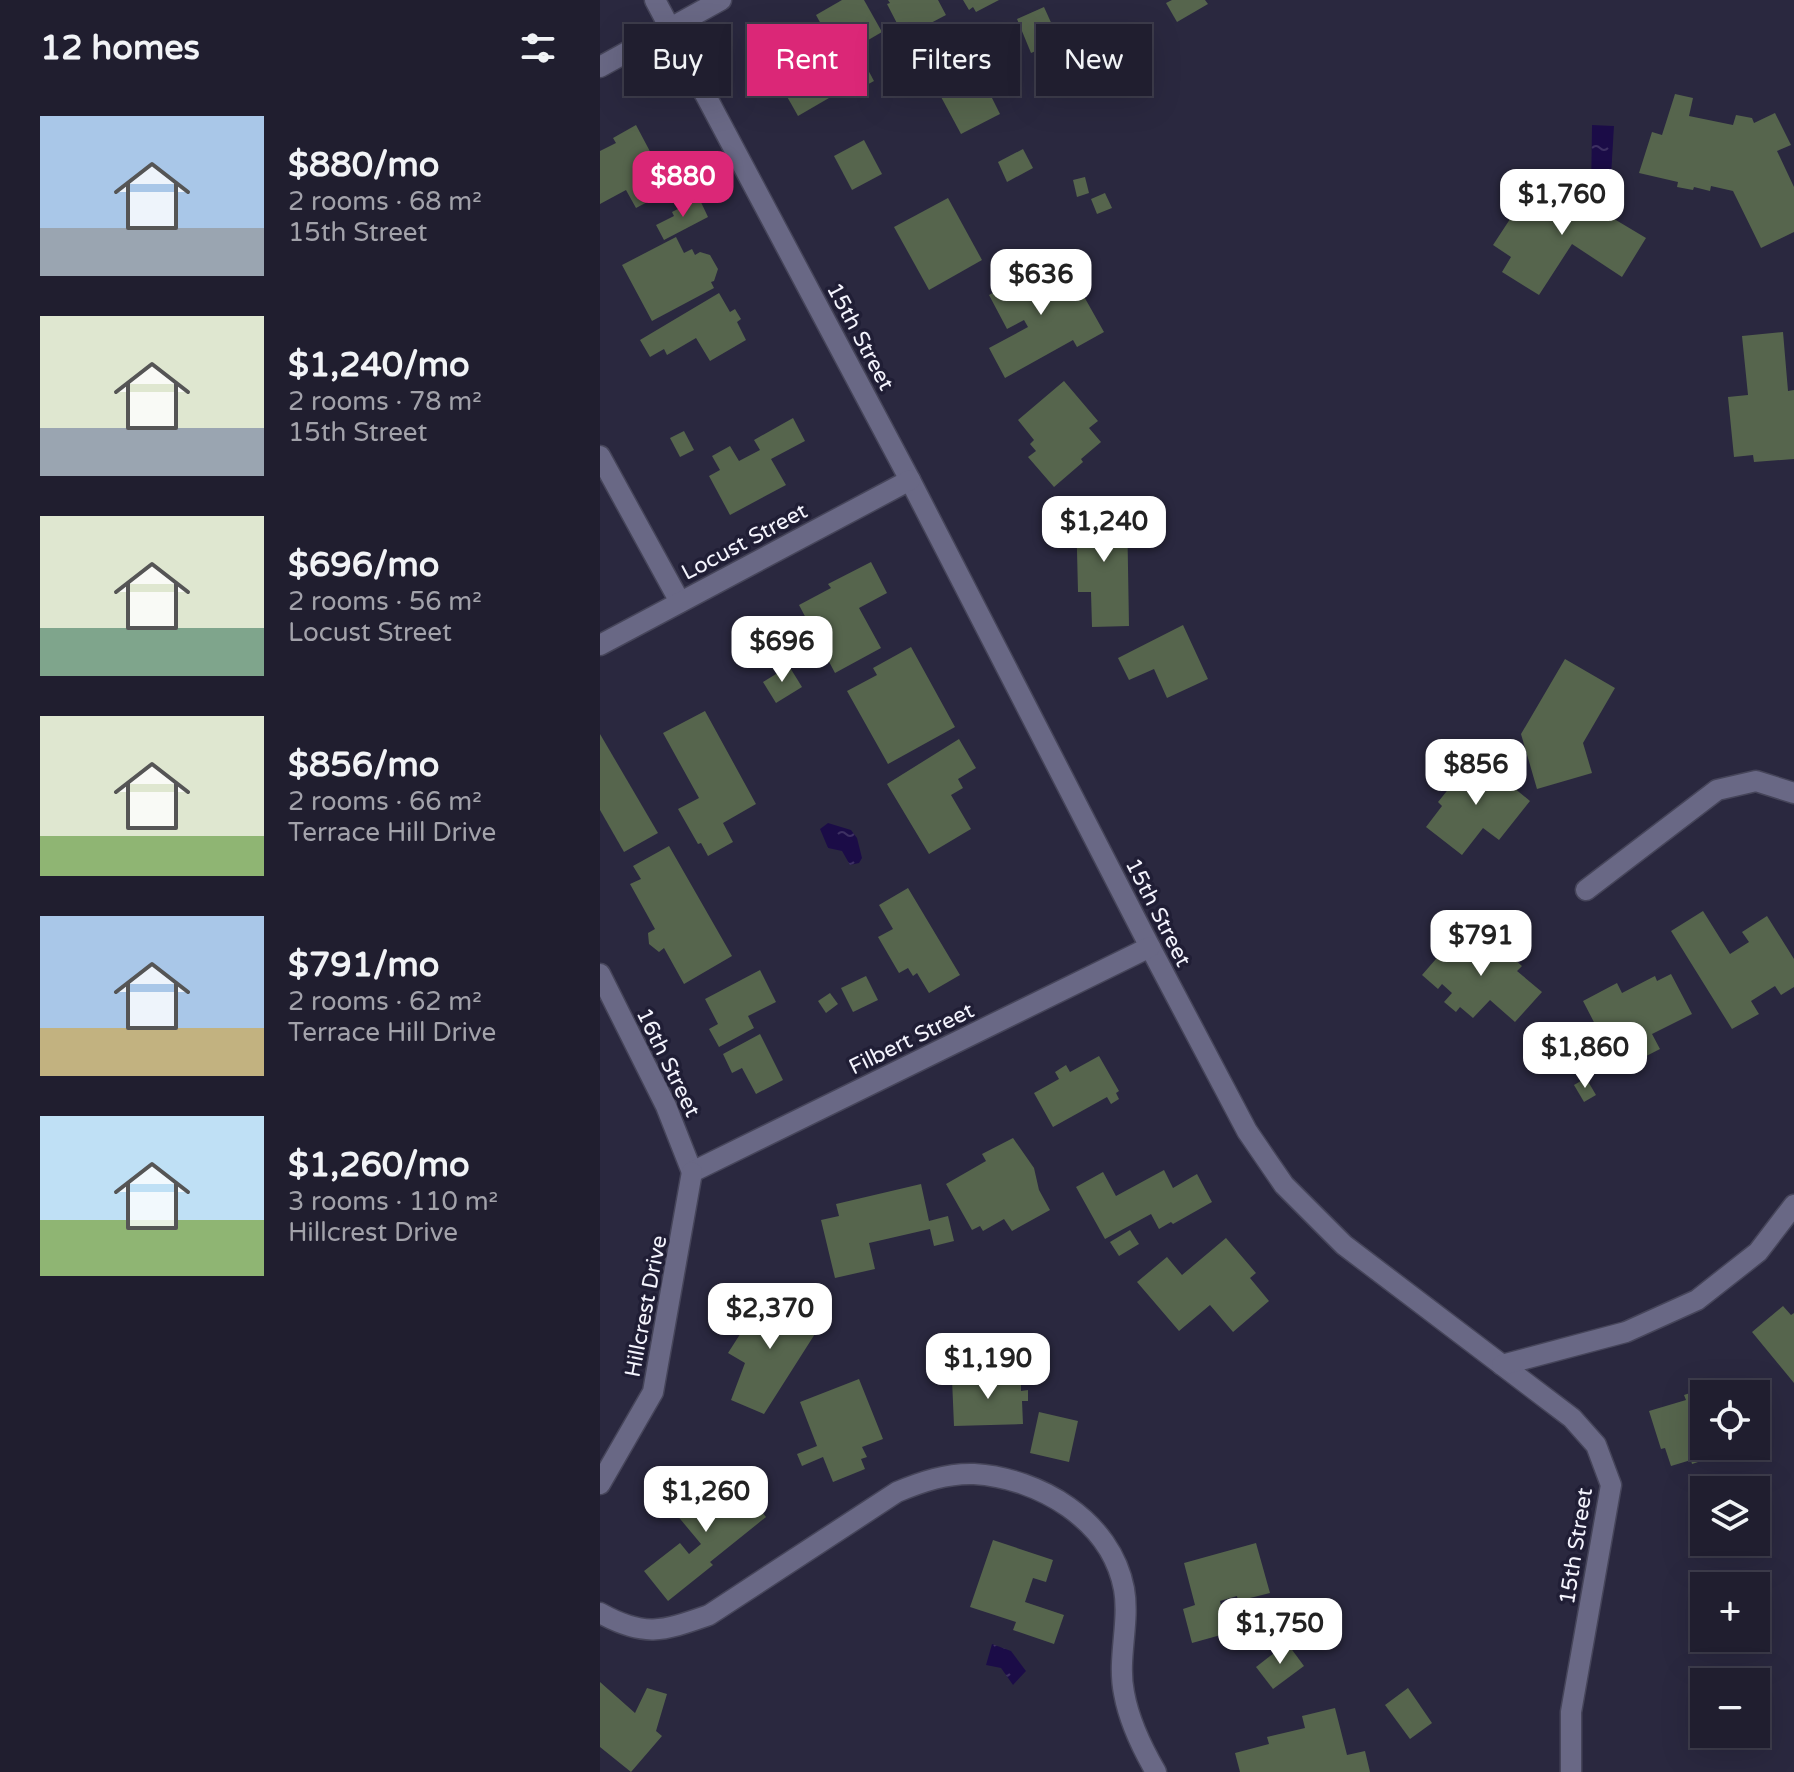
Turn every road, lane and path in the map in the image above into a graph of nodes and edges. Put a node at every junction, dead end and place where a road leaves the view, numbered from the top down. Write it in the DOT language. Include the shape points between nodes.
graph roads {
  1 [pos="655,0"];
  2 [pos="721,0"];
  3 [pos="668,24"];
  4 [pos="677,24"];
  5 [pos="624,54"];
  6 [pos="600,67"];
  7 [pos="706,96"];
  8 [pos="600,456"];
  9 [pos="910,480"];
  10 [pos="680,602"];
  11 [pos="600,645"];
  12 [pos="1794,793"];
  13 [pos="1586,890"];
  14 [pos="1150,947"];
  15 [pos="600,974"];
  16 [pos="692,1172"];
  17 [pos="1794,1205"];
  18 [pos="1502,1365"];
  19 [pos="600,1484"];
  20 [pos="600,1613"];
  21 [pos="1156,1772"];
  22 [pos="1571,1772"];
  1 -- 3 [label="street, 15th Street"];
  2 -- 4 [label="street"];
  5 -- 6 [label="street"];
  7 -- 9 [label="street, 15th Street"];
  8 -- 10 [label="street"];
  9 -- 10 [label="street, Locust Street"];
  9 -- 14 [label="street, 15th Street"];
  10 -- 11 [label="street, Locust Street"];
  12 -- 13 [label="street" via="1756,781 1717,790"];
  14 -- 16 [label="street, Filbert Street"];
  14 -- 18 [label="street, 15th Street" via="1247,1131 1284,1185 1344,1245"];
  15 -- 16 [label="street, 16th Street" via="666,1106"];
  16 -- 19 [label="street, Hillcrest Drive" via="653,1392"];
  17 -- 18 [label="street" via="1758,1252 1697,1300 1626,1332"];
  18 -- 22 [label="street, 15th Street" via="1572,1418 1596,1445 1611,1485 1571,1712"];
  20 -- 21 [label="street" via="625,1627 653,1631 680,1625 709,1615 897,1492 928,1480 971,1474 1014,1479 1056,1499 1090,1524 1110,1551 1124,1589 1123,1692"];
}
